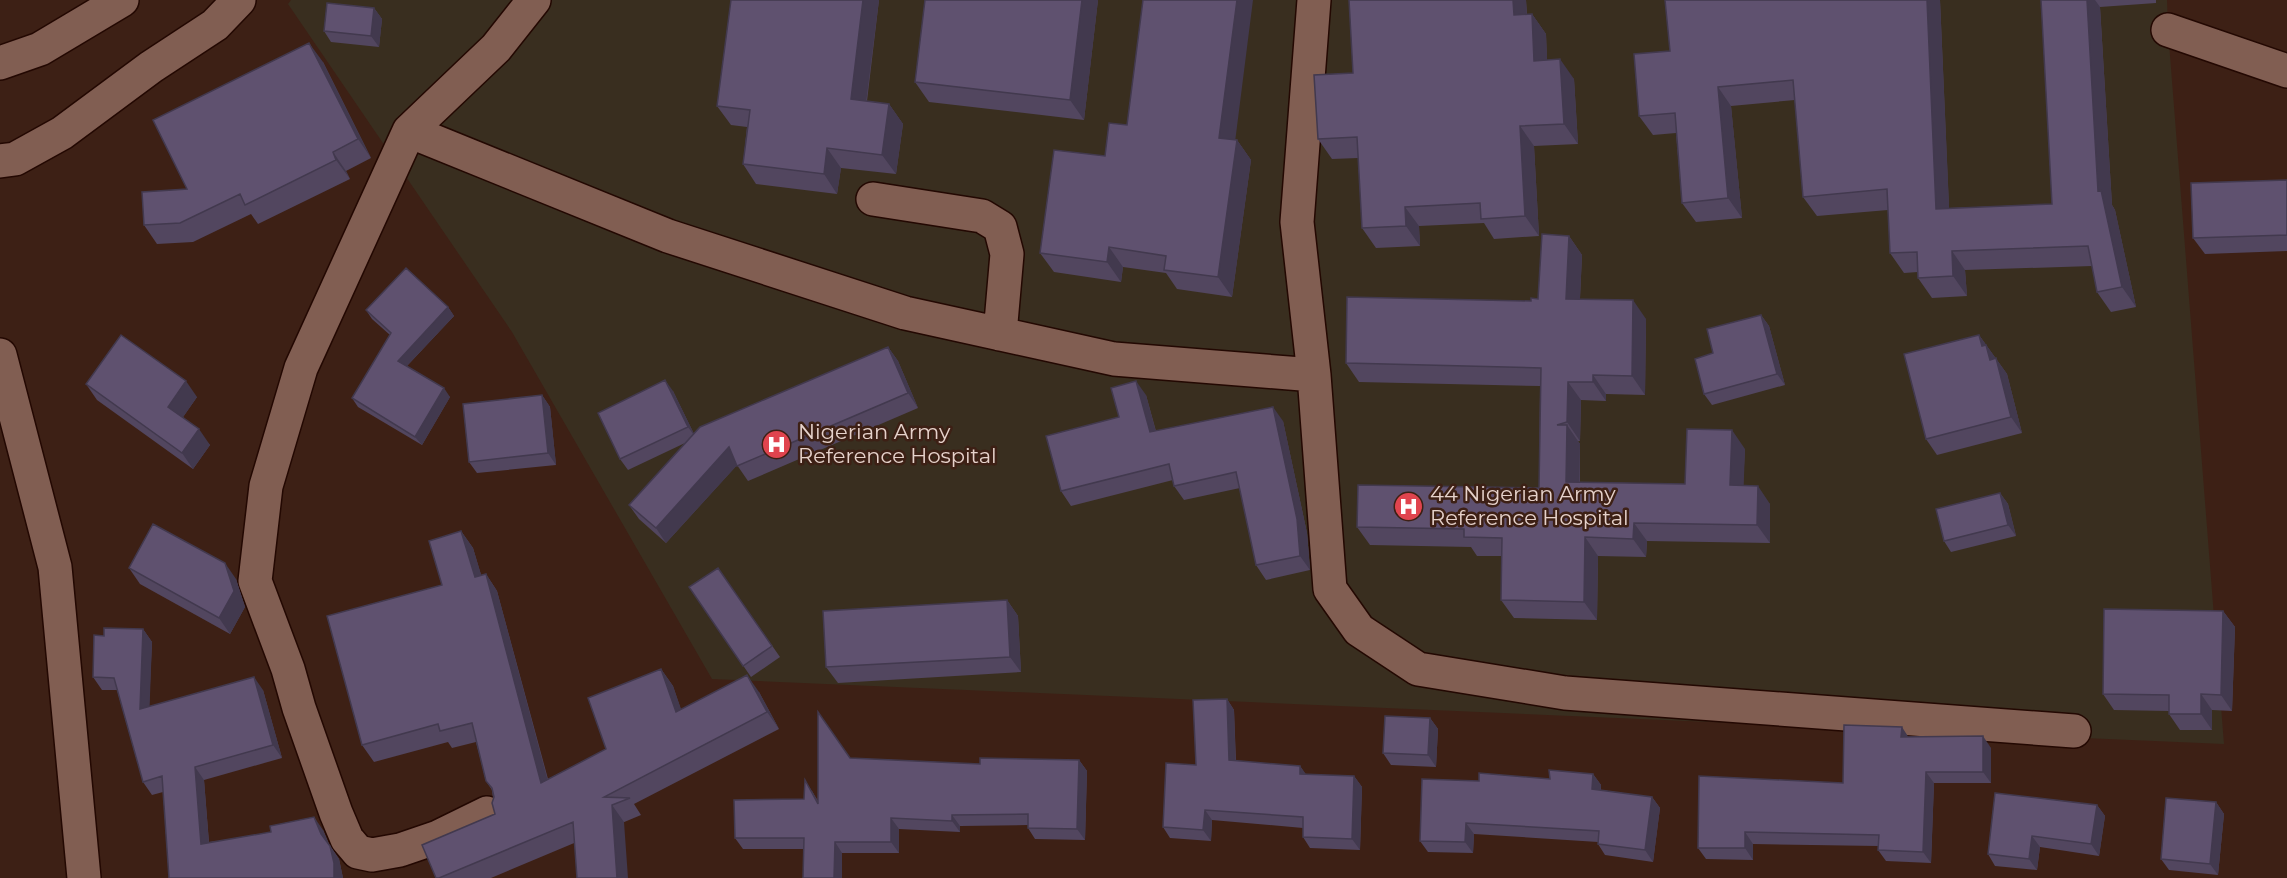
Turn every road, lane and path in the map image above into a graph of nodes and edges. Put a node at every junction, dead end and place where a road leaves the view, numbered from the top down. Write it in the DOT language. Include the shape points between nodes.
graph roads {
  1 [pos="123,0"];
  2 [pos="239,0"];
  3 [pos="534,0"];
  4 [pos="1314,0"];
  5 [pos="2168,30"];
  6 [pos="0,63"];
  7 [pos="2287,71"];
  8 [pos="409,131"];
  9 [pos="0,161"];
  10 [pos="873,199"];
  11 [pos="1000,334"];
  12 [pos="0,355"];
  13 [pos="1314,375"];
  14 [pos="2074,731"];
  15 [pos="487,813"];
  16 [pos="84,878"];
  1 -- 6 [label="street" via="40,49"];
  2 -- 9 [label="street" via="215,25 62,133 15,159"];
  3 -- 8 [label="street" via="496,48"];
  4 -- 13 [label="street" via="1297,222"];
  5 -- 7 [label="street"];
  8 -- 11 [label="street" via="668,236 905,313"];
  8 -- 15 [label="street" via="301,368 266,486 255,581 336,813 347,839 358,852 372,855 400,850"];
  10 -- 11 [label="street" via="982,216 1000,227 1007,254"];
  11 -- 13 [label="street" via="1114,359"];
  12 -- 16 [label="street" via="55,567"];
  13 -- 14 [label="street" via="1330,589 1359,630 1418,669 1565,693"];
}
